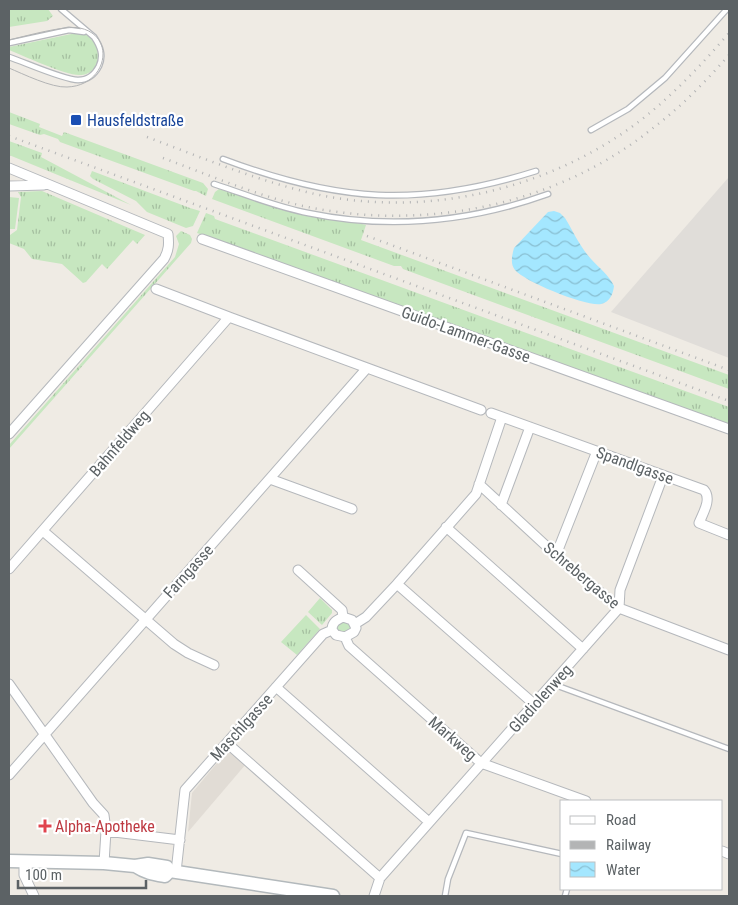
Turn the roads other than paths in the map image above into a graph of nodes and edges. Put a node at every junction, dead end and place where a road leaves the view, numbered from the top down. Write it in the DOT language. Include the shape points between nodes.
graph roads {
  1 [pos="61,9"];
  2 [pos="727,9"];
  3 [pos="88,33"];
  4 [pos="9,43"];
  5 [pos="9,56"];
  6 [pos="591,130"];
  7 [pos="223,158"];
  8 [pos="9,168"];
  9 [pos="536,171"];
  10 [pos="46,184"];
  11 [pos="214,184"];
  12 [pos="9,186"];
  13 [pos="548,194"];
  14 [pos="202,238"];
  15 [pos="156,289"];
  16 [pos="229,317"];
  17 [pos="367,368"];
  18 [pos="481,410"];
  19 [pos="491,413"];
  20 [pos="502,417"];
  21 [pos="530,427"];
  22 [pos="729,429"];
  23 [pos="9,434"];
  24 [pos="597,451"];
  25 [pos="664,476"];
  26 [pos="270,479"];
  27 [pos="478,484"];
  28 [pos="501,505"];
  29 [pos="352,509"];
  30 [pos="446,527"];
  31 [pos="43,530"];
  32 [pos="729,535"];
  33 [pos="556,555"];
  34 [pos="9,570"];
  35 [pos="298,570"];
  36 [pos="397,584"];
  37 [pos="619,608"];
  38 [pos="344,617"];
  39 [pos="145,620"];
  40 [pos="355,624"];
  41 [pos="332,630"];
  42 [pos="345,637"];
  43 [pos="583,648"];
  44 [pos="729,650"];
  45 [pos="214,665"];
  46 [pos="9,684"];
  47 [pos="558,686"];
  48 [pos="276,687"];
  49 [pos="534,704"];
  50 [pos="45,735"];
  51 [pos="227,743"];
  52 [pos="729,749"];
  53 [pos="481,763"];
  54 [pos="9,775"];
  55 [pos="583,800"];
  56 [pos="430,822"];
  57 [pos="106,831"];
  58 [pos="180,840"];
  59 [pos="560,854"];
  60 [pos="9,861"];
  61 [pos="24,862"];
  62 [pos="104,863"];
  63 [pos="173,872"];
  64 [pos="380,878"];
  65 [pos="34,896"];
  66 [pos="333,896"];
  67 [pos="374,896"];
  68 [pos="445,896"];
  1 -- 3 [label="lane"];
  2 -- 6 [label="lane" via="665,78 628,108"];
  3 -- 4 [label="lane" via="69,30"];
  3 -- 5 [label="lane" via="98,42 101,56 98,68 86,79 69,79"];
  7 -- 9 [label="lane" via="304,185 338,192 391,196 469,189"];
  8 -- 10 [label="street"];
  10 -- 12 [label="street"];
  10 -- 23 [label="street" via="168,234 168,252"];
  11 -- 13 [label="lane" via="307,213 393,223 482,214"];
  14 -- 22 [label="street, Guido-Lammer-Gasse"];
  15 -- 16 [label="street"];
  16 -- 17 [label="street"];
  16 -- 31 [label="street, Bahnfeldweg"];
  17 -- 18 [label="street"];
  17 -- 26 [label="street, Farngasse"];
  19 -- 20 [label="street"];
  20 -- 21 [label="street, Spandlgasse"];
  20 -- 27 [label="street"];
  21 -- 24 [label="street, Spandlgasse"];
  21 -- 28 [label="street"];
  24 -- 25 [label="street, Spandlgasse"];
  24 -- 33 [label="street"];
  25 -- 32 [label="street, Spandlgasse" via="706,491 708,499 699,523"];
  25 -- 37 [label="street" via="621,588"];
  26 -- 29 [label="street"];
  26 -- 39 [label="street, Farngasse"];
  27 -- 28 [label="street, Schrebergasse"];
  27 -- 30 [label="street" via="476,494"];
  28 -- 33 [label="street, Schrebergasse"];
  30 -- 36 [label="street"];
  30 -- 43 [label="street"];
  31 -- 34 [label="street, Bahnfeldweg"];
  31 -- 39 [label="street"];
  33 -- 37 [label="street, Schrebergasse"];
  35 -- 38 [label="street" via="342,610"];
  36 -- 40 [label="street" via="366,617"];
  36 -- 49 [label="street"];
  37 -- 43 [label="street, Gladiolenweg"];
  37 -- 44 [label="street, Schrebergasse"];
  38 -- 40 [label="street"];
  38 -- 41 [label="street" via="332,625"];
  39 -- 45 [label="street" via="174,644"];
  39 -- 50 [label="street, Farngasse"];
  40 -- 42 [label="street" via="354,632"];
  41 -- 42 [label="street" via="336,635"];
  41 -- 48 [label="street, Maschlgasse" via="322,634"];
  42 -- 53 [label="street, Markweg" via="349,646"];
  43 -- 49 [label="street, Gladiolenweg"];
  46 -- 50 [label="street"];
  47 -- 52 [label="lane"];
  48 -- 51 [label="street, Maschlgasse"];
  48 -- 56 [label="street"];
  49 -- 53 [label="street, Gladiolenweg"];
  50 -- 54 [label="street, Farngasse"];
  50 -- 57 [label="street" via="92,803 104,815"];
  51 -- 58 [label="street, Maschlgasse" via="186,790"];
  51 -- 64 [label="street"];
  53 -- 55 [label="street, Markweg"];
  53 -- 56 [label="street, Gladiolenweg"];
  56 -- 64 [label="street, Gladiolenweg"];
  57 -- 58 [label="street"];
  57 -- 62 [label="street"];
  58 -- 63 [label="street, Maschlgasse"];
  59 -- 68 [label="lane" via="466,833 448,879"];
  60 -- 61 [label="street"];
  61 -- 62 [label="street"];
  61 -- 65 [label="street" via="24,875"];
  62 -- 63 [label="street" via="148,864 167,867"];
  63 -- 66 [label="street"];
  64 -- 67 [label="street, Gladiolenweg"];
}
